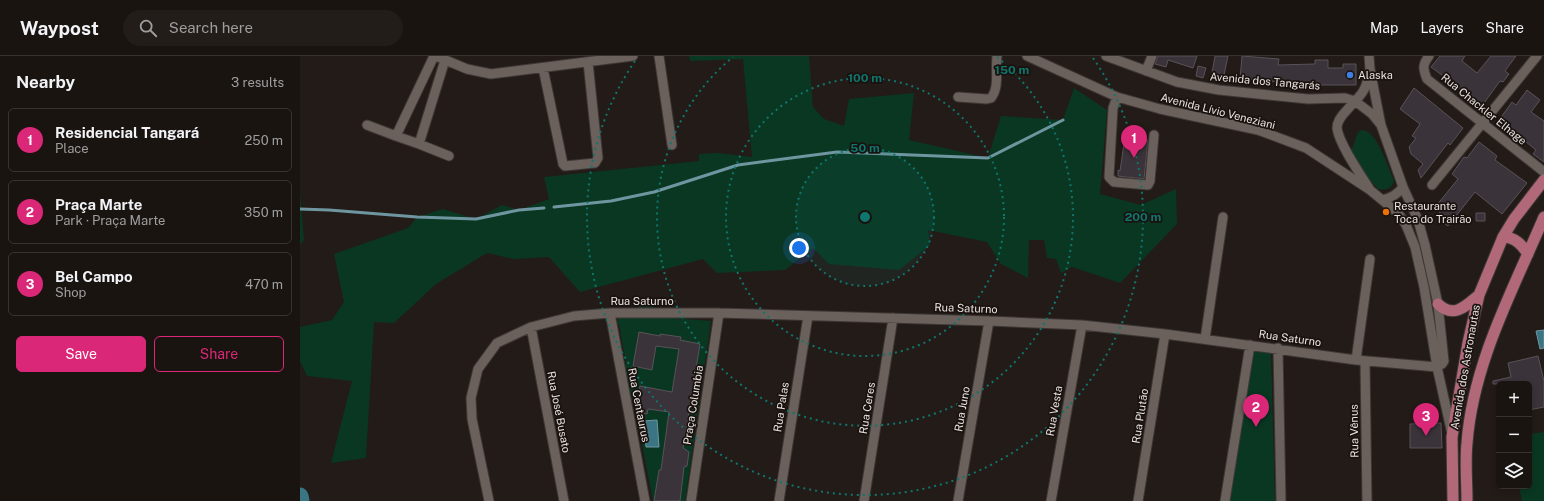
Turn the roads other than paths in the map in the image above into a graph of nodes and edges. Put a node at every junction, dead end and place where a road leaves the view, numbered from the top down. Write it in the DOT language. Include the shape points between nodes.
graph roads {
  1 [pos="435,56"];
  2 [pos="633,56"];
  3 [pos="659,56"];
  4 [pos="997,56"];
  5 [pos="1027,56"];
  6 [pos="1106,56"];
  7 [pos="1152,56"];
  8 [pos="1369,56"];
  9 [pos="1429,56"];
  10 [pos="1537,56"];
  11 [pos="445,60"];
  12 [pos="588,62"];
  13 [pos="544,68"];
  14 [pos="1370,69"];
  15 [pos="1146,71"];
  16 [pos="958,97"];
  17 [pos="1117,97"];
  18 [pos="1355,101"];
  19 [pos="1483,123"];
  20 [pos="366,125"];
  21 [pos="1381,125"];
  22 [pos="1154,135"];
  23 [pos="396,136"];
  24 [pos="419,144"];
  25 [pos="672,146"];
  26 [pos="449,156"];
  27 [pos="1544,172"];
  28 [pos="1544,180"];
  29 [pos="1432,185"];
  30 [pos="1404,187"];
  31 [pos="1370,190"];
  32 [pos="1382,200"];
  33 [pos="1223,217"];
  34 [pos="1544,217"];
  35 [pos="1504,237"];
  36 [pos="1528,254"];
  37 [pos="1370,259"];
  38 [pos="1479,295"];
  39 [pos="1438,304"];
  40 [pos="610,313"];
  41 [pos="719,313"];
  42 [pos="808,316"];
  43 [pos="893,318"];
  44 [pos="989,321"];
  45 [pos="1082,325"];
  46 [pos="531,327"];
  47 [pos="1165,334"];
  48 [pos="1206,339"];
  49 [pos="1250,345"];
  50 [pos="1278,348"];
  51 [pos="1361,360"];
  52 [pos="1437,367"];
  53 [pos="1452,437"];
  54 [pos="489,501"];
  55 [pos="564,501"];
  56 [pos="645,501"];
  57 [pos="691,501"];
  58 [pos="779,501"];
  59 [pos="864,501"];
  60 [pos="958,501"];
  61 [pos="1051,501"];
  62 [pos="1138,501"];
  63 [pos="1225,501"];
  64 [pos="1281,501"];
  65 [pos="1367,501"];
  66 [pos="1453,501"];
  67 [pos="1467,501"];
  1 -- 11 [label="street"];
  1 -- 23 [label="street"];
  2 -- 12 [label="street"];
  3 -- 25 [label="street"];
  4 -- 16 [label="street" via="996,87 991,98"];
  5 -- 17 [label="street, Avenida Lívio Veneziani"];
  6 -- 15 [label="street, Avenida dos Tangarás"];
  7 -- 15 [label="street"];
  8 -- 14 [label="street"];
  9 -- 19 [label="street, Rua Chackler Elhage" via="1423,69 1427,79"];
  10 -- 19 [label="street"];
  11 -- 13 [label="street" via="467,69 491,74"];
  11 -- 24 [label="street"];
  12 -- 13 [label="street"];
  12 -- 13 [label="street" via="598,158 595,163 564,166"];
  14 -- 18 [label="street" via="1367,87"];
  14 -- 21 [label="street"];
  15 -- 18 [label="street, Avenida dos Tangarás" via="1177,82 1219,90 1308,99 1345,98"];
  17 -- 22 [label="street" via="1109,177 1111,180 1148,184"];
  17 -- 31 [label="street, Avenida Lívio Veneziani" via="1265,133 1306,148"];
  18 -- 21 [label="street, Avenida dos Tangarás"];
  18 -- 31 [label="street" via="1341,117 1337,128 1344,146"];
  19 -- 27 [label="street, Rua Chackler Elhage"];
  19 -- 29 [label="street"];
  20 -- 23 [label="street"];
  21 -- 30 [label="street"];
  23 -- 24 [label="street"];
  24 -- 26 [label="street"];
  28 -- 35 [label="main road, Avenida dos Astronautas" via="1514,219"];
  30 -- 32 [label="street" via="1392,197"];
  30 -- 39 [label="street" via="1418,220"];
  31 -- 32 [label="street, Avenida Lívio Veneziani"];
  32 -- 52 [label="street, Avenida Lívio Veneziani" via="1398,214 1414,243"];
  33 -- 48 [label="street"];
  34 -- 36 [label="main road, Avenida dos Astronautas"];
  35 -- 36 [label="main road" via="1518,242"];
  35 -- 38 [label="main road, Avenida dos Astronautas"];
  36 -- 67 [label="main road, Avenida dos Astronautas" via="1488,347 1476,390 1466,444"];
  37 -- 51 [label="street, Rua Vênus"];
  38 -- 39 [label="main road" via="1461,309 1453,311 1443,309"];
  38 -- 53 [label="main road, Avenida dos Astronautas"];
  39 -- 52 [label="street" via="1444,361"];
  40 -- 41 [label="street, Rua Saturno"];
  40 -- 46 [label="street, Rua Saturno" via="574,316"];
  40 -- 56 [label="street, Rua Centaurus"];
  41 -- 42 [label="street, Rua Saturno"];
  41 -- 57 [label="street, Praça Columbia"];
  42 -- 43 [label="street, Rua Saturno"];
  42 -- 58 [label="street, Rua Palas"];
  43 -- 44 [label="street, Rua Saturno"];
  43 -- 59 [label="street, Rua Ceres"];
  44 -- 45 [label="street, Rua Saturno"];
  44 -- 60 [label="street, Rua Juno"];
  45 -- 47 [label="street, Rua Saturno"];
  45 -- 61 [label="street, Rua Vesta"];
  46 -- 54 [label="street, Rua Saturno" via="497,343 478,369 471,398 472,419"];
  46 -- 55 [label="street, Rua José Busato"];
  47 -- 48 [label="street, Rua Saturno"];
  47 -- 62 [label="street, Rua Plutão"];
  48 -- 49 [label="street, Rua Saturno"];
  49 -- 50 [label="street, Rua Saturno"];
  49 -- 63 [label="street"];
  50 -- 51 [label="street, Rua Saturno"];
  50 -- 64 [label="street"];
  51 -- 52 [label="street, Rua Saturno"];
  51 -- 65 [label="street, Rua Vênus"];
  52 -- 53 [label="street, Avenida Lívio Veneziani"];
  53 -- 66 [label="main road, Avenida dos Astronautas"];
}
